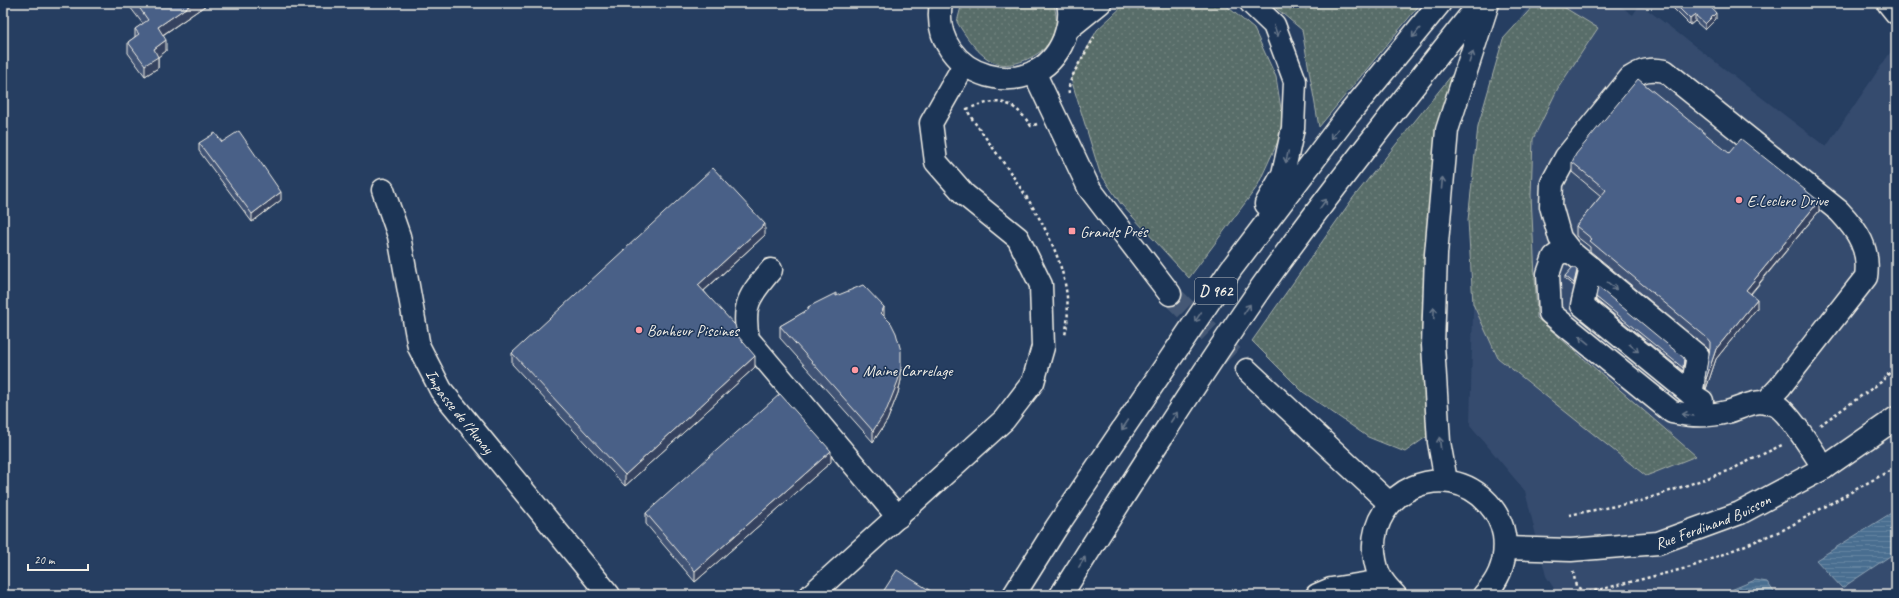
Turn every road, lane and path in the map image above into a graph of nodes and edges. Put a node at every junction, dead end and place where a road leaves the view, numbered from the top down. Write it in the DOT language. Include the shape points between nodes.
graph roads {
  1 [pos="941,3"];
  2 [pos="1068,3"];
  3 [pos="1100,3"];
  4 [pos="1251,3"];
  5 [pos="1440,3"];
  6 [pos="1480,3"];
  7 [pos="1488,3"];
  8 [pos="1888,3"];
  9 [pos="1896,13"];
  10 [pos="1068,29"];
  11 [pos="1094,36"];
  12 [pos="964,65"];
  13 [pos="1034,72"];
  14 [pos="1070,95"];
  15 [pos="1054,116"];
  16 [pos="383,190"];
  17 [pos="1571,252"];
  18 [pos="1591,268"];
  19 [pos="1231,269"];
  20 [pos="771,270"];
  21 [pos="1170,294"];
  22 [pos="1064,339"];
  23 [pos="1896,366"];
  24 [pos="1247,370"];
  25 [pos="1691,394"];
  26 [pos="1765,403"];
  27 [pos="1727,412"];
  28 [pos="1896,418"];
  29 [pos="1802,436"];
  30 [pos="1896,467"];
  31 [pos="1824,468"];
  32 [pos="1446,481"];
  33 [pos="1390,503"];
  34 [pos="1569,515"];
  35 [pos="898,517"];
  36 [pos="1506,548"];
  37 [pos="1573,571"];
  38 [pos="1388,588"];
  39 [pos="609,595"];
  40 [pos="811,595"];
  41 [pos="1014,595"];
  42 [pos="1061,595"];
  43 [pos="1317,595"];
  44 [pos="1484,595"];
  1 -- 12 [label="main road" via="939,14 942,33 951,51"];
  2 -- 10 [label="main road"];
  3 -- 10 [label="main road"];
  4 -- 19 [label="main road, one-way" via="1274,25 1295,81 1293,128 1283,174"];
  5 -- 19 [label="main road, D 962, one-way" via="1348,115"];
  42 -- 6 [label="main road, D 962, one-way" via="1172,421 1261,289 1374,135"];
  32 -- 7 [label="main road, one-way" via="1439,442 1433,345 1436,254 1445,145 1447,130"];
  8 -- 9 [label="main road"];
  10 -- 13 [label="main road" via="1061,46 1049,61"];
  11 -- 14 [label="path" via="1071,79 1068,88"];
  12 -- 13 [label="main road" via="980,74 998,78 1016,78"];
  12 -- 35 [label="main road" via="931,123 936,162 965,195 1018,238 1041,285 1042,347 1033,382 1004,420"];
  13 -- 15 [label="main road"];
  15 -- 21 [label="main road" via="1089,188"];
  15 -- 22 [label="path" via="1031,126 1021,112 994,101 967,109 972,121 1018,185 1053,246 1066,284 1067,326"];
  16 -- 39 [label="main road, Impasse de l'Aunay" via="400,236 419,346 441,390"];
  17 -- 18 [label="main road"];
  17 -- 26 [label="main road" via="1558,232 1551,206 1552,183 1566,157 1630,78 1642,70 1654,68 1665,71 1839,211 1856,229 1865,249 1868,264 1866,278"];
  27 -- 17 [label="main road, one-way" via="1692,416 1672,412 1550,313 1548,274 1554,257 1561,252"];
  18 -- 25 [label="main road, one-way" via="1698,356"];
  18 -- 25 [label="main road, one-way" via="1582,305"];
  19 -- 41 [label="main road, D 962, one-way" via="1060,522"];
  20 -- 35 [label="main road" via="747,303 744,321 748,339"];
  23 -- 29 [label="path" via="1881,382"];
  24 -- 33 [label="main road"];
  25 -- 27 [label="main road" via="1698,400"];
  26 -- 27 [label="main road" via="1747,404"];
  26 -- 29 [label="main road" via="1777,406"];
  28 -- 31 [label="main road, Rue Ferdinand Buisson"];
  29 -- 31 [label="main road"];
  29 -- 34 [label="path" via="1706,479 1641,501"];
  30 -- 37 [label="path" via="1782,530 1690,566 1586,593 1576,586"];
  31 -- 36 [label="main road, Rue Ferdinand Buisson" via="1740,513 1658,543 1571,550"];
  32 -- 33 [label="main road" via="1425,482 1405,490"];
  32 -- 36 [label="main road" via="1465,486 1482,496 1495,511 1503,528"];
  33 -- 38 [label="main road" via="1379,521 1373,541 1375,561"];
  35 -- 40 [label="main road"];
  36 -- 44 [label="main road" via="1502,568 1493,586"];
  38 -- 43 [label="main road" via="1332,589"];
}
